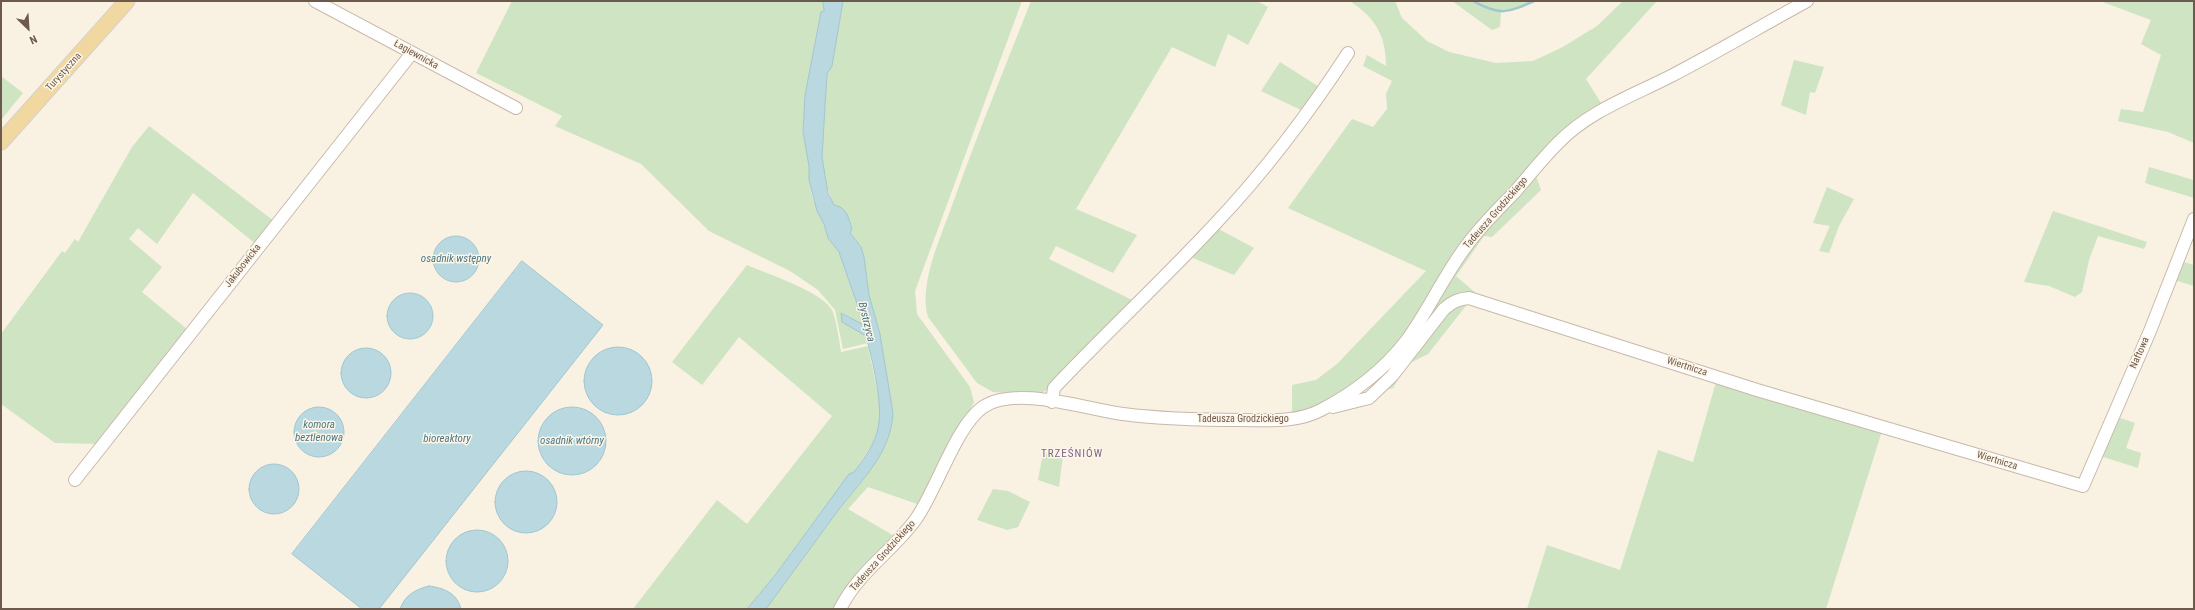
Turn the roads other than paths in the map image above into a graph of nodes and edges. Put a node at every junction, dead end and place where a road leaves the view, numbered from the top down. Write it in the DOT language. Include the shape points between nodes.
graph roads {
  1 [pos="126,1"];
  2 [pos="315,1"];
  3 [pos="1807,1"];
  4 [pos="412,53"];
  5 [pos="1348,53"];
  6 [pos="516,108"];
  7 [pos="1,142"];
  8 [pos="2194,219"];
  9 [pos="1052,402"];
  10 [pos="1331,405"];
  11 [pos="76,480"];
  12 [pos="2083,486"];
  13 [pos="840,609"];
  1 -- 7 [label="main road, Turystyczna"];
  2 -- 4 [label="street, Łagiewnicka"];
  3 -- 10 [label="street, Tadeusza Grodzickiego" via="1596,114 1570,131 1470,241 1393,357 1371,378"];
  4 -- 6 [label="street, Łagiewnicka"];
  4 -- 11 [label="street, Jakubowicka"];
  5 -- 9 [label="street" via="1321,94 1248,186 1184,257 1054,388"];
  8 -- 12 [label="street, Naftowa" via="2150,331"];
  9 -- 10 [label="street, Tadeusza Grodzickiego" via="1133,415 1218,420 1293,420"];
  9 -- 13 [label="street, Tadeusza Grodzickiego" via="1024,398 1001,399 988,404 974,415 960,436 932,494 917,518 860,577"];
  10 -- 12 [label="street, Wiertnicza" via="1334,407 1369,398 1392,376 1444,309 1456,300 1469,298 1758,390"];
}
